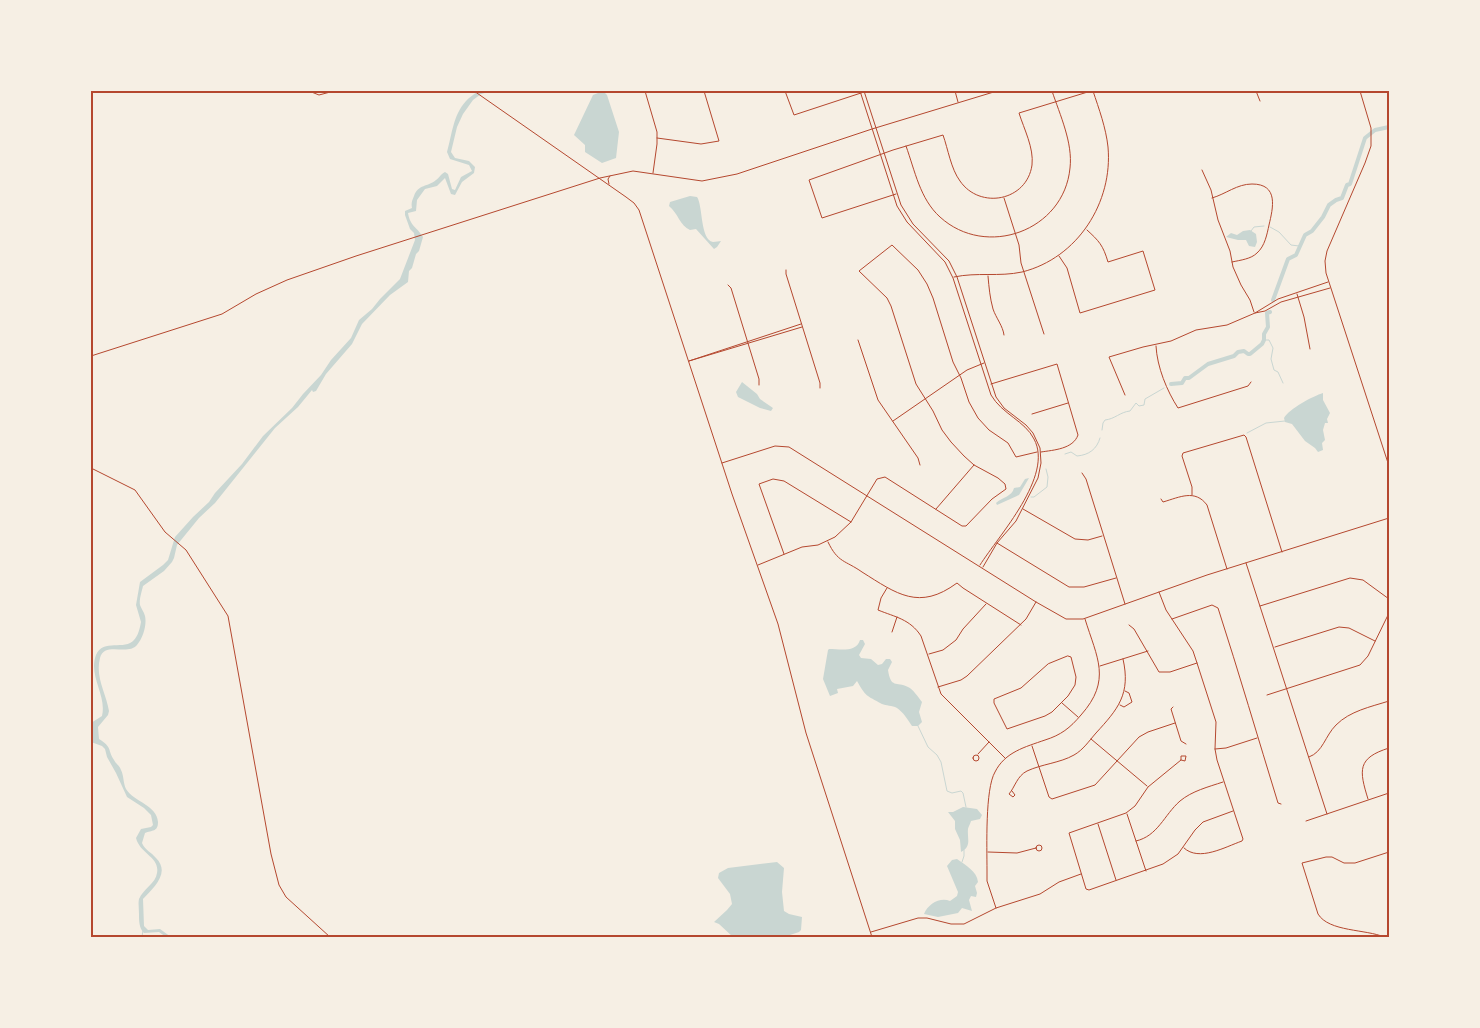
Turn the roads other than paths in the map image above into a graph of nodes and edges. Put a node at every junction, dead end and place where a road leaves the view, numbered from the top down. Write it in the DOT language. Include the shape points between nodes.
graph roads {
  1 [pos="309,91"];
  2 [pos="334,91"];
  3 [pos="474,91"];
  4 [pos="644,91"];
  5 [pos="704,91"];
  6 [pos="786,91"];
  7 [pos="955,91"];
  8 [pos="997,91"];
  9 [pos="1052,91"];
  10 [pos="1092,91"];
  11 [pos="1256,91"];
  12 [pos="1360,91"];
  13 [pos="860,92"];
  14 [pos="864,92"];
  15 [pos="1260,101"];
  16 [pos="1055,102"];
  17 [pos="958,103"];
  18 [pos="875,128"];
  19 [pos="872,129"];
  20 [pos="657,138"];
  21 [pos="906,146"];
  22 [pos="884,154"];
  23 [pos="880,155"];
  24 [pos="1202,170"];
  25 [pos="653,172"];
  26 [pos="610,176"];
  27 [pos="600,178"];
  28 [pos="611,186"];
  29 [pos="896,194"];
  30 [pos="893,196"];
  31 [pos="1004,197"];
  32 [pos="1212,198"];
  33 [pos="1086,229"];
  34 [pos="1016,234"];
  35 [pos="1059,255"];
  36 [pos="1232,262"];
  37 [pos="786,270"];
  38 [pos="1025,271"];
  39 [pos="988,276"];
  40 [pos="957,277"];
  41 [pos="953,278"];
  42 [pos="1328,282"];
  43 [pos="728,284"];
  44 [pos="1330,288"];
  45 [pos="1296,293"];
  46 [pos="1297,297"];
  47 [pos="1255,313"];
  48 [pos="802,325"];
  49 [pos="1044,334"];
  50 [pos="1004,335"];
  51 [pos="858,340"];
  52 [pos="748,342"];
  53 [pos="1156,345"];
  54 [pos="1310,349"];
  55 [pos="91,356"];
  56 [pos="688,361"];
  57 [pos="984,363"];
  58 [pos="981,364"];
  59 [pos="959,375"];
  60 [pos="1251,382"];
  61 [pos="991,384"];
  62 [pos="759,385"];
  63 [pos="820,388"];
  64 [pos="1124,395"];
  65 [pos="925,399"];
  66 [pos="1069,403"];
  67 [pos="1032,414"];
  68 [pos="892,422"];
  69 [pos="1040,452"];
  70 [pos="722,463"];
  71 [pos="920,465"];
  72 [pos="974,465"];
  73 [pos="1389,466"];
  74 [pos="91,468"];
  75 [pos="1082,473"];
  76 [pos="1192,494"];
  77 [pos="868,496"];
  78 [pos="1161,499"];
  79 [pos="1022,508"];
  80 [pos="935,509"];
  81 [pos="1389,518"];
  82 [pos="851,522"];
  83 [pos="1103,536"];
  84 [pos="828,541"];
  85 [pos="997,543"];
  86 [pos="1282,552"];
  87 [pos="785,555"];
  88 [pos="1246,563"];
  89 [pos="757,565"];
  90 [pos="980,566"];
  91 [pos="982,567"];
  92 [pos="1228,569"];
  93 [pos="1116,578"];
  94 [pos="887,588"];
  95 [pos="1159,592"];
  96 [pos="1389,599"];
  97 [pos="1036,602"];
  98 [pos="986,603"];
  99 [pos="1125,605"];
  100 [pos="1260,606"];
  101 [pos="1389,613"];
  102 [pos="897,616"];
  103 [pos="1084,619"];
  104 [pos="1172,619"];
  105 [pos="1021,624"];
  106 [pos="1129,625"];
  107 [pos="892,632"];
  108 [pos="1375,641"];
  109 [pos="1273,647"];
  110 [pos="1148,651"];
  111 [pos="927,655"];
  112 [pos="1123,659"];
  113 [pos="1197,663"];
  114 [pos="1099,666"];
  115 [pos="938,687"];
  116 [pos="1287,690"];
  117 [pos="1124,691"];
  118 [pos="1267,696"];
  119 [pos="1389,701"];
  120 [pos="1061,703"];
  121 [pos="1120,705"];
  122 [pos="1173,706"];
  123 [pos="1079,718"];
  124 [pos="1176,723"];
  125 [pos="1258,738"];
  126 [pos="1091,739"];
  127 [pos="989,742"];
  128 [pos="1186,744"];
  129 [pos="1032,745"];
  130 [pos="1389,748"];
  131 [pos="1215,749"];
  132 [pos="978,755"];
  133 [pos="1309,757"];
  134 [pos="1005,758"];
  135 [pos="1181,760"];
  136 [pos="1118,761"];
  137 [pos="1039,767"];
  138 [pos="1224,782"];
  139 [pos="1148,786"];
  140 [pos="1012,791"];
  141 [pos="1389,793"];
  142 [pos="1368,800"];
  143 [pos="1281,804"];
  144 [pos="1233,811"];
  145 [pos="1126,813"];
  146 [pos="1326,814"];
  147 [pos="1306,821"];
  148 [pos="1098,823"];
  149 [pos="1136,841"];
  150 [pos="1183,847"];
  151 [pos="1036,848"];
  152 [pos="987,852"];
  153 [pos="1389,852"];
  154 [pos="1146,871"];
  155 [pos="1082,874"];
  156 [pos="1117,880"];
  157 [pos="996,908"];
  158 [pos="871,932"];
  159 [pos="330,937"];
  160 [pos="872,937"];
  161 [pos="1384,937"];
  1 -- 2 [label="street" via="319,94"];
  3 -- 27 [label="street"];
  4 -- 20 [label="street"];
  5 -- 20 [label="street" via="719,141 701,144"];
  6 -- 13 [label="street" via="794,115"];
  7 -- 17 [label="street"];
  8 -- 17 [label="street"];
  9 -- 16 [label="street"];
  10 -- 16 [label="street"];
  10 -- 33 [label="street" via="1106,134 1109,164 1101,201"];
  11 -- 15 [label="street"];
  12 -- 42 [label="street" via="1372,138 1366,163 1327,251"];
  13 -- 14 [label="street"];
  13 -- 19 [label="street"];
  14 -- 18 [label="street"];
  16 -- 31 [label="street" via="1019,113 1031,151 1031,169 1022,185"];
  16 -- 34 [label="street" via="1070,154 1068,180 1053,209 1030,228"];
  17 -- 18 [label="street"];
  18 -- 19 [label="street"];
  18 -- 22 [label="street"];
  19 -- 23 [label="street"];
  19 -- 25 [label="street" via="720,179 702,181"];
  20 -- 25 [label="street"];
  21 -- 22 [label="street"];
  21 -- 31 [label="street" via="943,135 956,176 966,188 986,198"];
  21 -- 34 [label="street" via="921,192 931,208 946,222 958,230 979,236"];
  22 -- 23 [label="street"];
  22 -- 29 [label="street"];
  23 -- 30 [label="street"];
  23 -- 30 [label="street" via="809,180 822,218"];
  24 -- 32 [label="street"];
  25 -- 26 [label="street" via="633,171"];
  26 -- 27 [label="street"];
  26 -- 28 [label="street"];
  27 -- 28 [label="street"];
  27 -- 55 [label="street" via="280,283 222,314"];
  28 -- 56 [label="street" via="639,210"];
  29 -- 30 [label="street"];
  29 -- 40 [label="street" via="913,224 949,261"];
  30 -- 41 [label="street" via="907,222 945,262"];
  31 -- 34 [label="street"];
  32 -- 36 [label="street"];
  32 -- 36 [label="street" via="1233,188 1255,184 1263,186 1273,199 1273,212 1258,253"];
  33 -- 35 [label="street"];
  33 -- 35 [label="street" via="1100,241 1108,262 1143,251 1155,290 1080,313 1067,268"];
  34 -- 38 [label="street"];
  35 -- 38 [label="street"];
  36 -- 47 [label="street"];
  37 -- 48 [label="street"];
  38 -- 39 [label="street"];
  38 -- 49 [label="street"];
  39 -- 40 [label="street"];
  39 -- 50 [label="street" via="990,294"];
  40 -- 41 [label="street"];
  40 -- 57 [label="street"];
  41 -- 58 [label="street"];
  42 -- 44 [label="street"];
  42 -- 45 [label="street"];
  43 -- 52 [label="street"];
  44 -- 46 [label="street"];
  44 -- 73 [label="street"];
  45 -- 46 [label="street"];
  45 -- 47 [label="street"];
  46 -- 47 [label="street"];
  46 -- 54 [label="street"];
  47 -- 53 [label="street" via="1228,325 1196,330"];
  48 -- 52 [label="street"];
  48 -- 63 [label="street"];
  51 -- 68 [label="street" via="878,400"];
  52 -- 56 [label="street"];
  52 -- 62 [label="street"];
  53 -- 60 [label="street" via="1170,394 1178,408 1248,386"];
  53 -- 64 [label="street" via="1109,357"];
  56 -- 70 [label="street"];
  57 -- 58 [label="street"];
  57 -- 61 [label="street"];
  58 -- 59 [label="street"];
  58 -- 69 [label="street" via="996,404 1031,435"];
  59 -- 65 [label="street"];
  59 -- 65 [label="street" via="927,284 918,270 892,245 859,271 887,298 916,384"];
  59 -- 69 [label="street" via="978,418 1011,446 1016,457"];
  61 -- 66 [label="street" via="1057,364"];
  61 -- 69 [label="street" via="999,402 1033,433"];
  65 -- 68 [label="street"];
  65 -- 72 [label="street" via="951,442"];
  66 -- 67 [label="street"];
  66 -- 69 [label="street" via="1077,439 1062,448"];
  68 -- 71 [label="street"];
  69 -- 79 [label="street" via="1039,474"];
  69 -- 90 [label="street" via="1037,472 1025,497"];
  70 -- 77 [label="street" via="775,446 785,446"];
  70 -- 89 [label="street"];
  72 -- 80 [label="street"];
  72 -- 80 [label="street" via="1005,484 1004,491 966,526"];
  74 -- 159 [label="street" via="135,490 171,538 189,554 228,616 279,885 286,897"];
  75 -- 83 [label="street"];
  76 -- 78 [label="street" via="1164,502"];
  76 -- 86 [label="street" via="1183,453 1244,435"];
  76 -- 92 [label="street" via="1207,505"];
  77 -- 80 [label="street" via="877,479 885,477"];
  77 -- 82 [label="street"];
  77 -- 90 [label="street"];
  79 -- 83 [label="street" via="1075,539"];
  79 -- 85 [label="street" via="1012,527"];
  81 -- 86 [label="street"];
  82 -- 84 [label="street" via="843,532"];
  82 -- 87 [label="street" via="784,481 759,484"];
  83 -- 93 [label="street"];
  84 -- 87 [label="street"];
  84 -- 94 [label="street" via="837,557"];
  85 -- 91 [label="street"];
  85 -- 93 [label="street" via="1070,587 1084,587"];
  86 -- 88 [label="street"];
  87 -- 89 [label="street"];
  88 -- 92 [label="street"];
  88 -- 100 [label="street"];
  89 -- 158 [label="street" via="784,646 806,733"];
  90 -- 91 [label="street"];
  91 -- 97 [label="street"];
  92 -- 95 [label="street"];
  93 -- 99 [label="street"];
  94 -- 98 [label="street" via="908,597 925,598 942,593 957,583"];
  94 -- 102 [label="street" via="880,598 878,610"];
  95 -- 99 [label="street"];
  95 -- 104 [label="street"];
  96 -- 100 [label="street" via="1363,580 1350,578"];
  97 -- 103 [label="street" via="1066,619"];
  97 -- 105 [label="street"];
  98 -- 105 [label="street"];
  98 -- 111 [label="street" via="956,640 943,650"];
  99 -- 103 [label="street"];
  100 -- 109 [label="street"];
  101 -- 108 [label="street"];
  102 -- 107 [label="street"];
  102 -- 111 [label="street" via="916,628"];
  103 -- 114 [label="street"];
  104 -- 113 [label="street"];
  104 -- 125 [label="street" via="1212,605 1218,608"];
  105 -- 115 [label="street" via="967,676"];
  106 -- 110 [label="street"];
  108 -- 109 [label="street" via="1349,628 1339,627"];
  108 -- 116 [label="street" via="1360,665"];
  109 -- 116 [label="street"];
  110 -- 112 [label="street"];
  110 -- 113 [label="street" via="1159,672 1170,672"];
  111 -- 115 [label="street"];
  112 -- 114 [label="street"];
  112 -- 117 [label="street" via="1126,673"];
  113 -- 131 [label="street" via="1216,722"];
  114 -- 123 [label="street" via="1096,696"];
  115 -- 127 [label="street" via="941,694"];
  116 -- 118 [label="street"];
  116 -- 133 [label="street"];
  117 -- 121 [label="street"];
  117 -- 121 [label="street" via="1129,693 1132,702 1124,707"];
  119 -- 133 [label="street" via="1347,717 1330,732 1318,753"];
  120 -- 120 [label="street" via="1075,685 1075,672 1068,656 1052,661 1021,688 993,700 1007,729 1045,716"];
  120 -- 123 [label="street"];
  121 -- 126 [label="street"];
  122 -- 124 [label="street" via="1171,710"];
  123 -- 129 [label="street" via="1065,732"];
  124 -- 128 [label="street" via="1181,741"];
  124 -- 136 [label="street" via="1139,737"];
  125 -- 131 [label="street"];
  125 -- 143 [label="street" via="1278,803"];
  126 -- 136 [label="street"];
  126 -- 137 [label="street" via="1074,755"];
  127 -- 132 [label="street"];
  127 -- 134 [label="street"];
  129 -- 134 [label="street"];
  129 -- 137 [label="street"];
  130 -- 142 [label="street" via="1375,752 1365,760 1362,778"];
  131 -- 138 [label="street"];
  133 -- 146 [label="street"];
  134 -- 152 [label="street" via="993,774 989,787"];
  135 -- 139 [label="street"];
  136 -- 137 [label="street" via="1095,785 1050,798"];
  136 -- 139 [label="street"];
  137 -- 140 [label="street" via="1020,776"];
  138 -- 144 [label="street"];
  138 -- 149 [label="street" via="1187,796 1154,833"];
  139 -- 145 [label="street" via="1135,806"];
  141 -- 142 [label="street"];
  142 -- 146 [label="street"];
  144 -- 150 [label="street" via="1203,822"];
  144 -- 150 [label="street" via="1242,841 1200,855 1191,854"];
  145 -- 148 [label="street"];
  145 -- 149 [label="street"];
  146 -- 147 [label="street"];
  148 -- 155 [label="street" via="1069,833"];
  148 -- 156 [label="street"];
  149 -- 154 [label="street"];
  150 -- 154 [label="street" via="1170,860"];
  151 -- 152 [label="street" via="1017,853"];
  152 -- 157 [label="street" via="987,881"];
  153 -- 161 [label="street" via="1355,863 1344,863 1332,857 1302,863 1323,921"];
  154 -- 156 [label="street"];
  155 -- 156 [label="street" via="1088,890"];
  155 -- 157 [label="street" via="1059,882 1040,894"];
  157 -- 158 [label="street" via="964,924 918,918"];
  158 -- 160 [label="street"];
}
